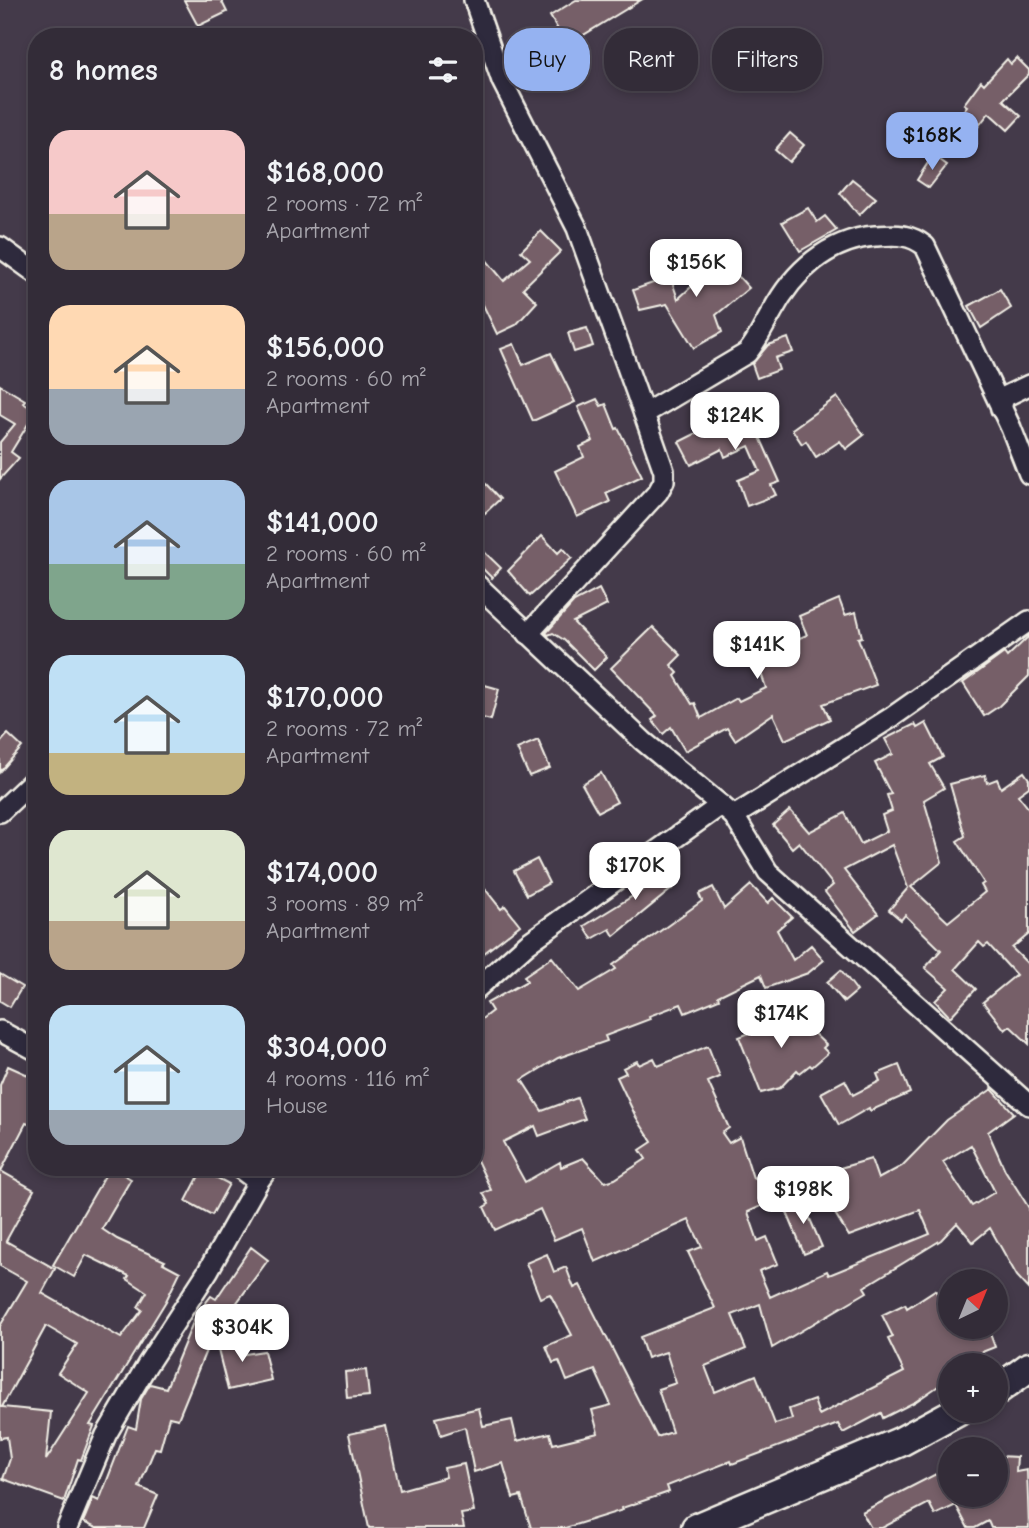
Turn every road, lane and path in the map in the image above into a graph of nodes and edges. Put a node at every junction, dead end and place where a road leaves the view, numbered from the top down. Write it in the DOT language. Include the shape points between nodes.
graph roads {
  1 [pos="474,0"];
  2 [pos="0,247"];
  3 [pos="28,267"];
  4 [pos="1029,385"];
  5 [pos="1001,409"];
  6 [pos="644,414"];
  7 [pos="1029,474"];
  8 [pos="483,591"];
  9 [pos="1029,621"];
  10 [pos="528,634"];
  11 [pos="28,785"];
  12 [pos="727,810"];
  13 [pos="0,812"];
  14 [pos="483,983"];
  15 [pos="0,1031"];
  16 [pos="28,1046"];
  17 [pos="1029,1105"];
  18 [pos="262,1176"];
  19 [pos="1029,1367"];
  20 [pos="1008,1382"];
  21 [pos="938,1421"];
  22 [pos="67,1528"];
  23 [pos="696,1528"];
  1 -- 6 [label="street" via="502,81 577,228"];
  2 -- 3 [label="street"];
  4 -- 5 [label="street" via="1004,397"];
  5 -- 6 [label="street" via="931,255 917,239 901,234 838,244 805,266 747,353"];
  5 -- 7 [label="street"];
  6 -- 10 [label="street" via="664,481"];
  8 -- 10 [label="street"];
  9 -- 12 [label="street" via="892,717"];
  10 -- 12 [label="street" via="643,741"];
  11 -- 13 [label="street"];
  12 -- 14 [label="street" via="528,943"];
  12 -- 17 [label="street" via="768,872"];
  15 -- 16 [label="street"];
  18 -- 22 [label="street" via="106,1434"];
  19 -- 20 [label="street"];
  21 -- 23 [label="street" via="900,1442"];
}
